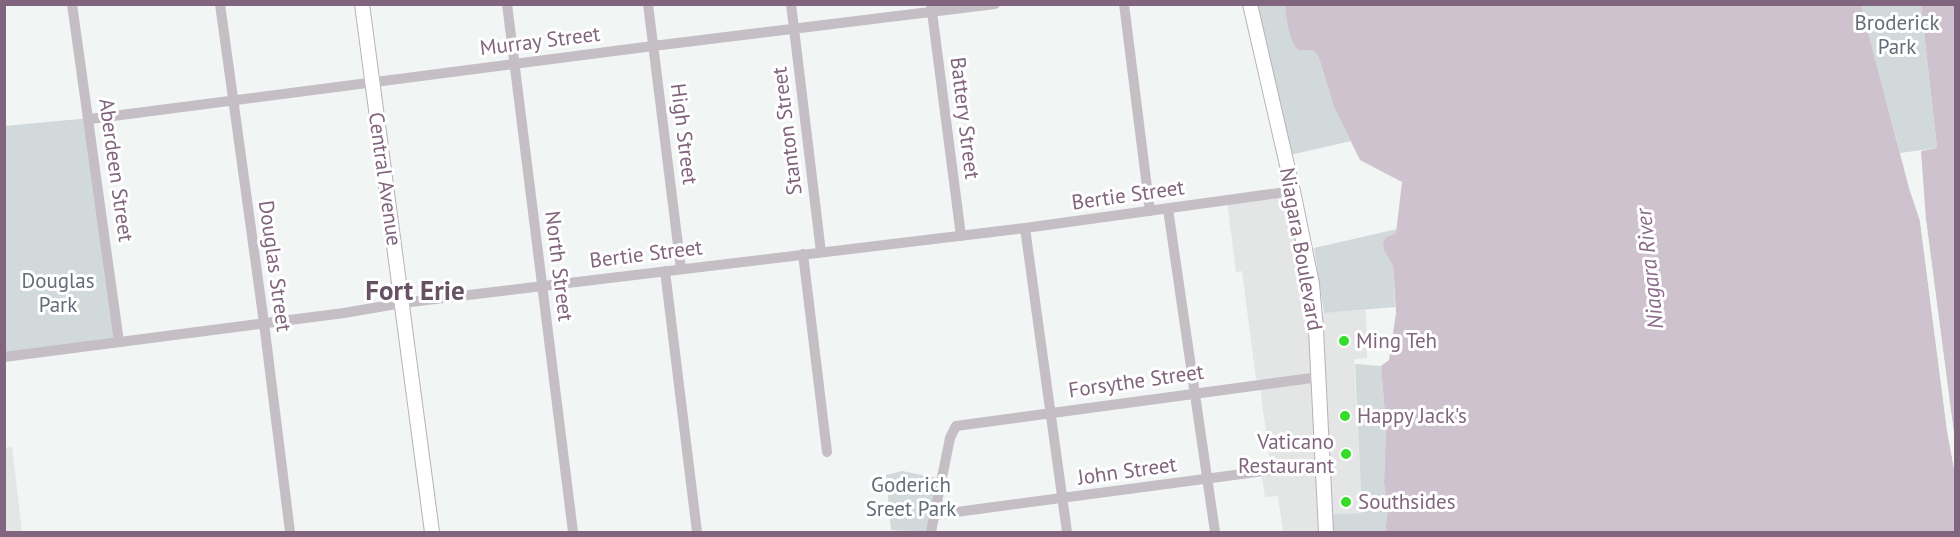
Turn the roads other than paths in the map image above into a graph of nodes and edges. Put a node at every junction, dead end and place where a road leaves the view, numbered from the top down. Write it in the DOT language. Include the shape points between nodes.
graph roads {
  1 [pos="72,4"];
  2 [pos="220,4"];
  3 [pos="362,4"];
  4 [pos="507,4"];
  5 [pos="648,4"];
  6 [pos="791,4"];
  7 [pos="995,4"];
  8 [pos="1124,4"];
  9 [pos="1250,4"];
  10 [pos="932,9"];
  11 [pos="794,28"];
  12 [pos="653,46"];
  13 [pos="514,64"];
  14 [pos="372,82"];
  15 [pos="232,100"];
  16 [pos="90,119"];
  17 [pos="1293,191"];
  18 [pos="1167,209"];
  19 [pos="1150,212"];
  20 [pos="1025,228"];
  21 [pos="960,236"];
  22 [pos="821,252"];
  23 [pos="803,254"];
  24 [pos="681,269"];
  25 [pos="665,271"];
  26 [pos="542,287"];
  27 [pos="402,303"];
  28 [pos="264,323"];
  29 [pos="119,342"];
  30 [pos="4,357"];
  31 [pos="1319,377"];
  32 [pos="1195,393"];
  33 [pos="1051,412"];
  34 [pos="827,452"];
  35 [pos="1324,463"];
  36 [pos="1207,479"];
  37 [pos="1062,499"];
  38 [pos="934,516"];
  39 [pos="290,532"];
  40 [pos="432,532"];
  41 [pos="573,532"];
  42 [pos="697,532"];
  43 [pos="931,532"];
  44 [pos="1067,532"];
  45 [pos="1215,532"];
  46 [pos="1326,532"];
  1 -- 16 [label="street, Aberdeen Street"];
  2 -- 15 [label="street, Douglas Street"];
  3 -- 14 [label="main road, Central Avenue"];
  4 -- 13 [label="street, North Street"];
  5 -- 12 [label="street, High Street"];
  6 -- 11 [label="street, Stanton Street"];
  7 -- 10 [label="street, Murray Street"];
  8 -- 19 [label="street"];
  9 -- 17 [label="main road, Niagara Boulevard"];
  10 -- 11 [label="street, Murray Street"];
  10 -- 21 [label="street, Battery Street"];
  11 -- 12 [label="street, Murray Street"];
  11 -- 22 [label="street, Stanton Street"];
  12 -- 13 [label="street, Murray Street"];
  12 -- 24 [label="street, High Street"];
  13 -- 14 [label="street, Murray Street"];
  13 -- 26 [label="street, North Street"];
  14 -- 15 [label="street, Murray Street"];
  14 -- 27 [label="main road, Central Avenue"];
  15 -- 16 [label="street, Murray Street"];
  15 -- 28 [label="street, Douglas Street"];
  16 -- 29 [label="street, Aberdeen Street"];
  17 -- 18 [label="street, Bertie Street"];
  17 -- 31 [label="main road, Niagara Boulevard" via="1312,284"];
  18 -- 19 [label="street, Bertie Street"];
  18 -- 32 [label="street"];
  19 -- 20 [label="street, Bertie Street"];
  20 -- 21 [label="street, Bertie Street"];
  20 -- 33 [label="street"];
  21 -- 22 [label="street, Bertie Street"];
  22 -- 23 [label="street, Bertie Street"];
  23 -- 24 [label="street, Bertie Street"];
  23 -- 34 [label="street"];
  24 -- 25 [label="street, Bertie Street"];
  25 -- 26 [label="street, Bertie Street"];
  25 -- 42 [label="street"];
  26 -- 27 [label="street, Bertie Street"];
  26 -- 41 [label="street, North Street"];
  27 -- 28 [label="street, Bertie Street"];
  27 -- 40 [label="main road, Central Avenue"];
  28 -- 29 [label="street, Bertie Street"];
  28 -- 39 [label="street, Douglas Street"];
  29 -- 30 [label="street, Bertie Street"];
  31 -- 32 [label="street, Forsythe Street"];
  31 -- 35 [label="main road, Niagara Boulevard"];
  32 -- 33 [label="street, Forsythe Street"];
  32 -- 36 [label="street"];
  33 -- 37 [label="street"];
  33 -- 38 [label="street, Forsythe Street" via="956,426"];
  35 -- 36 [label="street, John Street"];
  35 -- 46 [label="main road, Niagara Boulevard"];
  36 -- 37 [label="street, John Street"];
  36 -- 45 [label="street"];
  37 -- 38 [label="street, John Street"];
  37 -- 44 [label="street"];
  38 -- 43 [label="street"];
}
